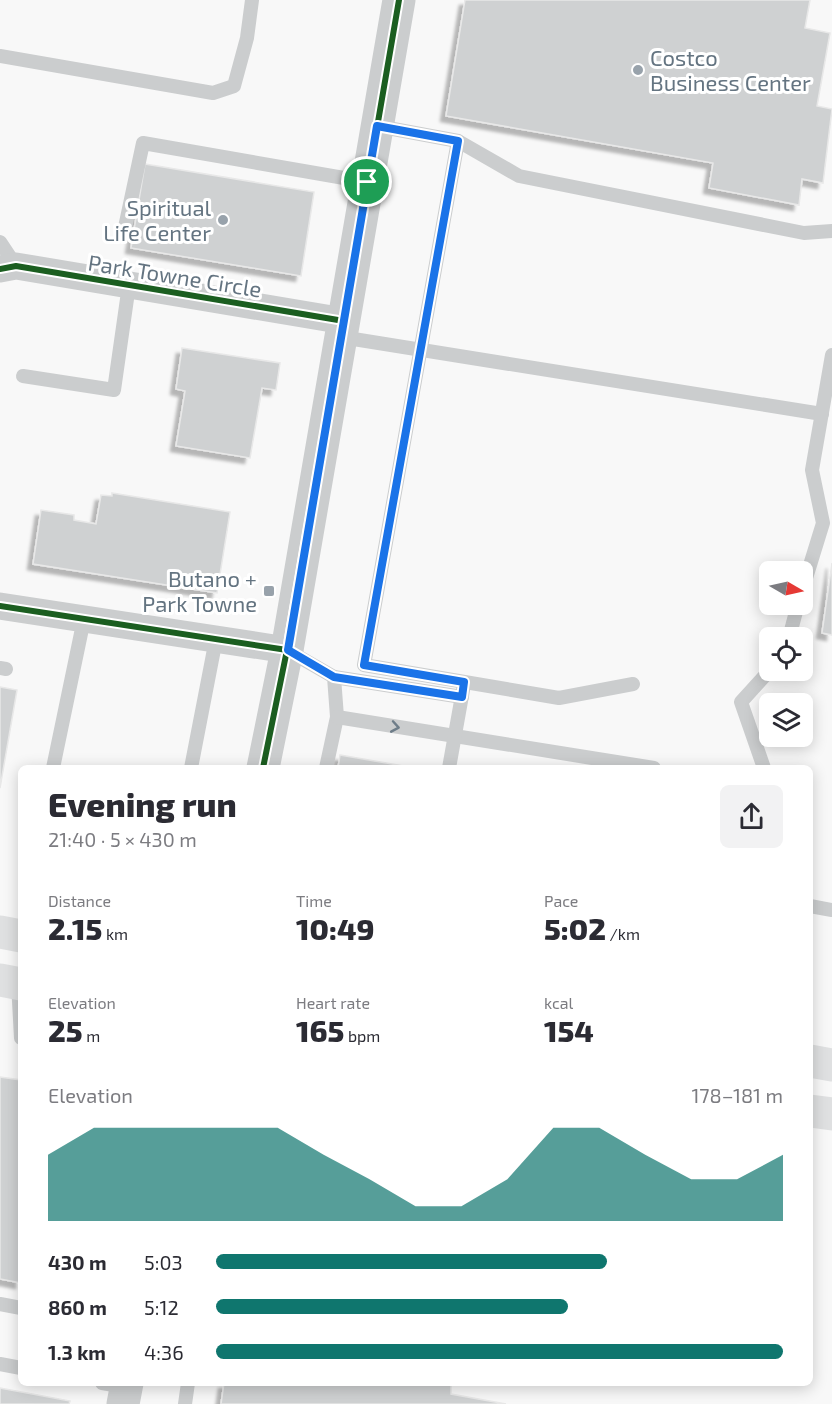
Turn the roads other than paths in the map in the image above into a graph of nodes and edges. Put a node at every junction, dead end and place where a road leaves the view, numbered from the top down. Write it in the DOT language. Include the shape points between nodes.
graph roads {
  1 [pos="252,0"];
  2 [pos="399,0"];
  3 [pos="0,56"];
  4 [pos="377,126"];
  5 [pos="458,141"];
  6 [pos="367,182"];
  7 [pos="832,231"];
  8 [pos="124,232"];
  9 [pos="0,242"];
  10 [pos="8,268"];
  11 [pos="129,285"];
  12 [pos="343,329"];
  13 [pos="421,350"];
  14 [pos="832,355"];
  15 [pos="23,376"];
  16 [pos="822,414"];
  17 [pos="811,561"];
  18 [pos="0,606"];
  19 [pos="84,619"];
  20 [pos="216,639"];
  21 [pos="288,650"];
  22 [pos="334,677"];
  23 [pos="760,681"];
  24 [pos="464,682"];
  25 [pos="633,684"];
  26 [pos="462,697"];
  27 [pos="337,717"];
  28 [pos="454,737"];
  29 [pos="54,765"];
  30 [pos="192,765"];
  31 [pos="263,765"];
  32 [pos="327,765"];
  33 [pos="449,765"];
  34 [pos="635,765"];
  35 [pos="763,765"];
  36 [pos="813,907"];
  37 [pos="832,910"];
  38 [pos="0,933"];
  39 [pos="18,936"];
  40 [pos="13,982"];
  41 [pos="18,1017"];
  42 [pos="813,1062"];
  43 [pos="832,1065"];
  44 [pos="813,1111"];
  45 [pos="832,1114"];
  46 [pos="0,1304"];
  47 [pos="18,1307"];
  48 [pos="0,1364"];
  49 [pos="18,1367"];
  50 [pos="187,1386"];
  51 [pos="184,1404"];
  1 -- 3 [label="lane" via="234,86 213,93"];
  2 -- 4 [label="street"];
  4 -- 5 [label="lane"];
  4 -- 6 [label="street"];
  5 -- 7 [label="lane" via="519,176 804,232"];
  5 -- 13 [label="lane"];
  6 -- 8 [label="lane" via="143,143"];
  6 -- 12 [label="street"];
  9 -- 10 [label="lane"];
  10 -- 11 [label="street, Park Towne Circle"];
  11 -- 12 [label="street, Park Towne Circle"];
  11 -- 15 [label="lane" via="114,390"];
  12 -- 13 [label="lane"];
  12 -- 21 [label="street"];
  13 -- 16 [label="lane"];
  13 -- 24 [label="lane" via="364,665"];
  14 -- 16 [label="lane"];
  16 -- 17 [label="lane" via="812,470 823,523"];
  18 -- 19 [label="street"];
  19 -- 20 [label="street"];
  19 -- 29 [label="lane"];
  20 -- 21 [label="street"];
  20 -- 30 [label="lane"];
  21 -- 22 [label="lane"];
  21 -- 31 [label="street"];
  22 -- 26 [label="lane"];
  22 -- 27 [label="lane"];
  23 -- 35 [label="lane" via="741,702"];
  24 -- 25 [label="lane" via="559,698"];
  24 -- 26 [label="lane"];
  26 -- 28 [label="lane"];
  27 -- 28 [label="lane, one-way"];
  27 -- 32 [label="lane"];
  28 -- 33 [label="lane"];
  28 -- 34 [label="lane"];
  36 -- 37 [label="lane"];
  38 -- 39 [label="main road"];
  40 -- 41 [label="lane"];
  42 -- 43 [label="main road"];
  44 -- 45 [label="main road"];
  46 -- 47 [label="lane"];
  48 -- 49 [label="lane"];
  50 -- 51 [label="lane"];
}
